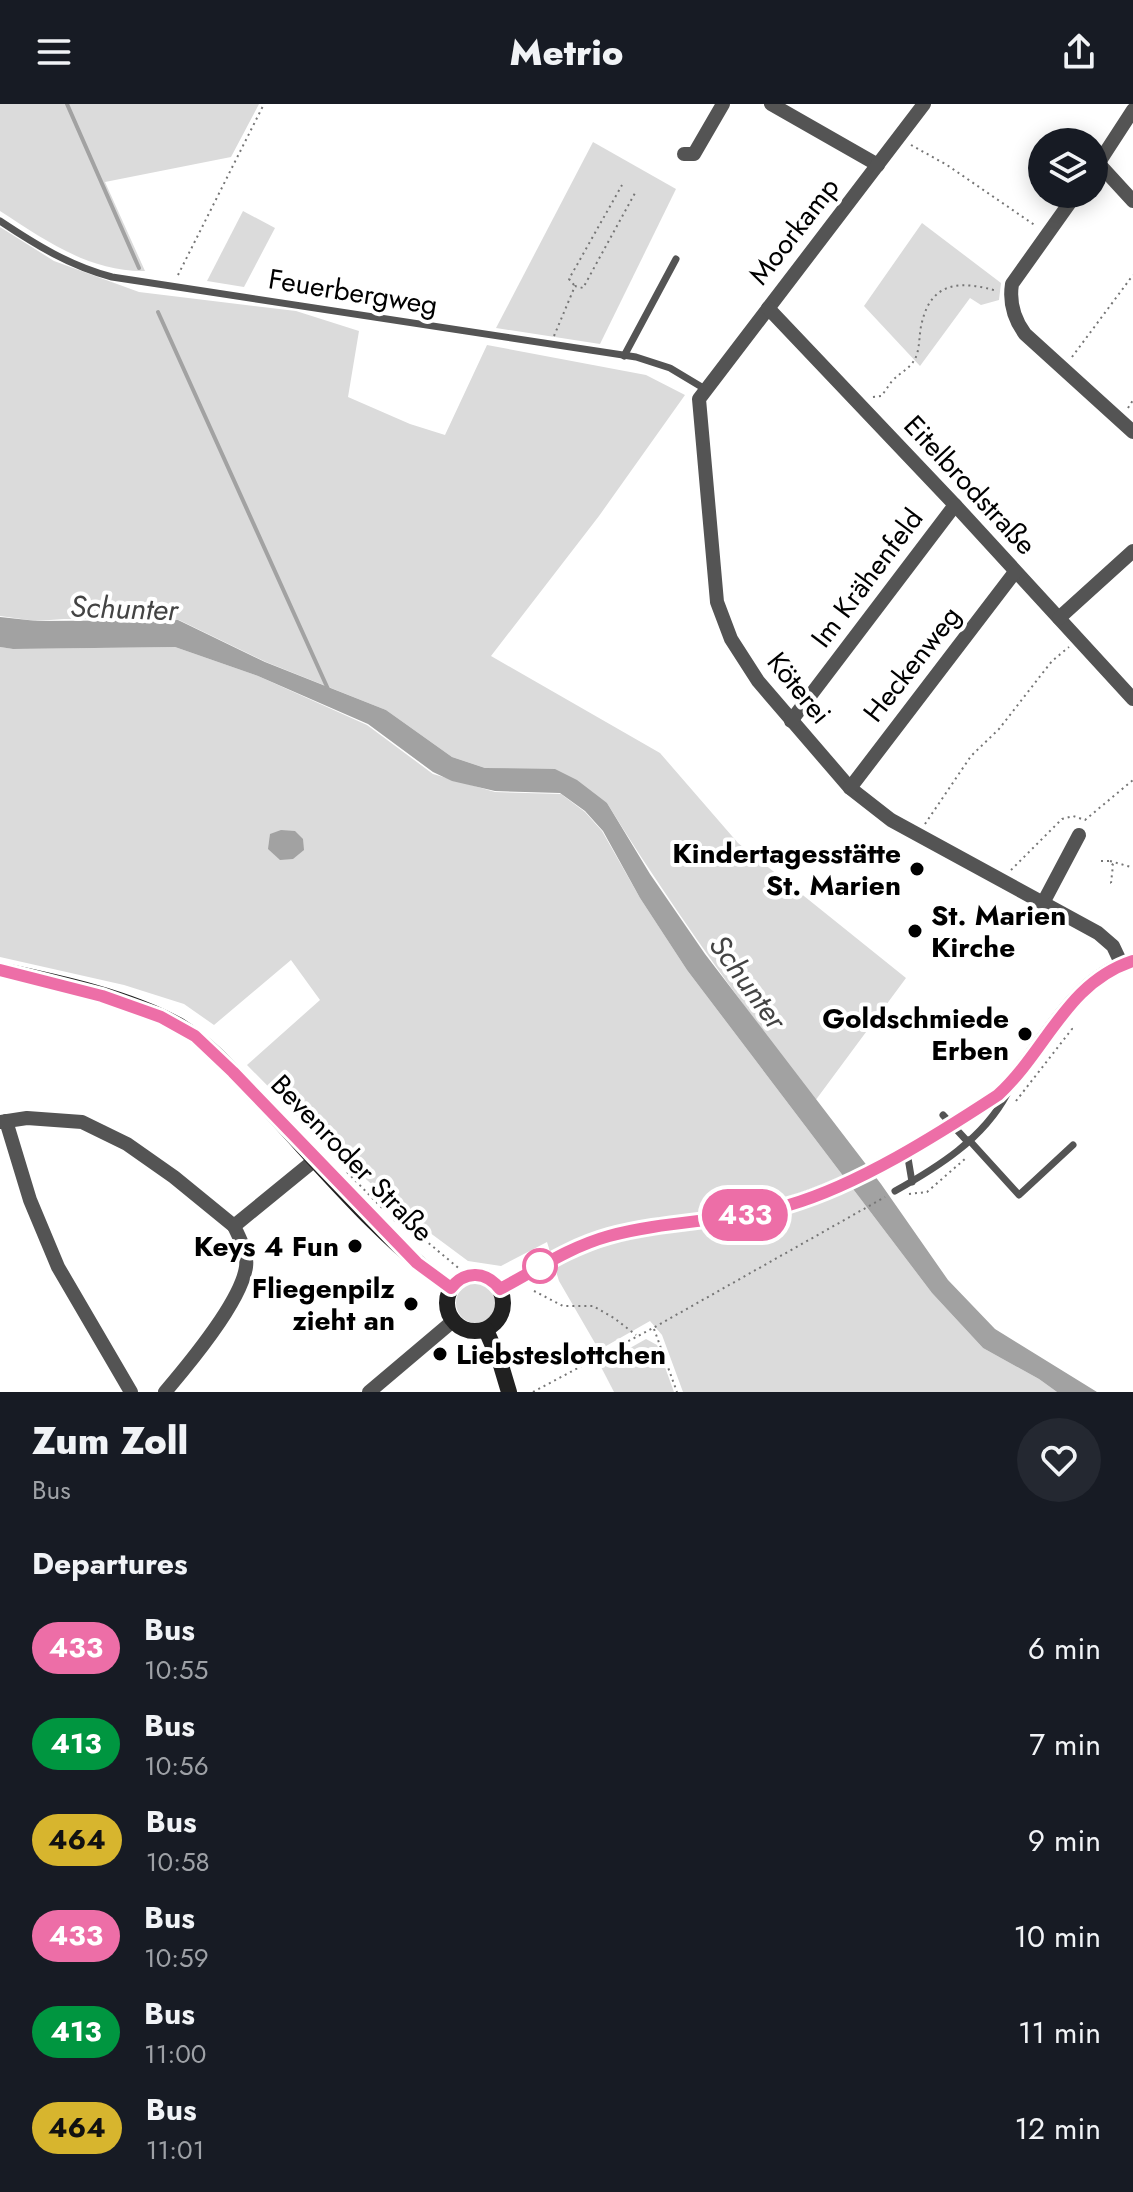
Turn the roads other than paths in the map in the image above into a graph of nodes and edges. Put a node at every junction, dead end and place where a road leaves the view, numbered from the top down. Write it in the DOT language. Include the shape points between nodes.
graph roads {
  1 [pos="723,104"];
  2 [pos="771,104"];
  3 [pos="924,104"];
  4 [pos="1133,110"];
  5 [pos="1108,149"];
  6 [pos="684,154"];
  7 [pos="878,165"];
  8 [pos="1108,178"];
  9 [pos="1133,201"];
  10 [pos="1066,208"];
  11 [pos="0,221"];
  12 [pos="676,259"];
  13 [pos="768,308"];
  14 [pos="624,356"];
  15 [pos="705,389"];
  16 [pos="1133,432"];
  17 [pos="955,505"];
  18 [pos="1133,551"];
  19 [pos="1015,572"];
  20 [pos="1059,618"];
  21 [pos="1133,699"];
  22 [pos="791,721"];
  23 [pos="850,788"];
  24 [pos="1079,835"];
  25 [pos="1043,903"];
  26 [pos="1128,963"];
  27 [pos="0,970"];
  28 [pos="1016,1078"];
  29 [pos="973,1111"];
  30 [pos="947,1120"];
  31 [pos="3,1121"];
  32 [pos="984,1126"];
  33 [pos="968,1141"];
  34 [pos="1073,1145"];
  35 [pos="907,1150"];
  36 [pos="316,1159"];
  37 [pos="912,1182"];
  38 [pos="895,1191"];
  39 [pos="234,1226"];
  40 [pos="451,1288"];
  41 [pos="500,1289"];
  42 [pos="453,1321"];
  43 [pos="486,1330"];
  44 [pos="131,1392"];
  45 [pos="165,1392"];
  46 [pos="369,1392"];
  47 [pos="509,1392"];
  1 -- 6 [label="street" via="694,154"];
  2 -- 7 [label="street"];
  3 -- 7 [label="street, Moorkamp"];
  4 -- 5 [label="street"];
  7 -- 13 [label="street, Moorkamp"];
  8 -- 9 [label="street"];
  10 -- 16 [label="street" via="1016,276 1010,294 1017,323"];
  11 -- 14 [label="lane, Feuerbergweg" via="39,247 112,277"];
  12 -- 14 [label="lane"];
  13 -- 15 [label="street, Moorkamp"];
  13 -- 17 [label="street, Eitelbrodstraße"];
  14 -- 15 [label="lane, Feuerbergweg" via="654,361"];
  15 -- 22 [label="street, Köterei" via="699,404 717,602 731,639"];
  17 -- 19 [label="street, Eitelbrodstraße"];
  17 -- 22 [label="street, Im Krähenfeld"];
  18 -- 20 [label="street"];
  19 -- 20 [label="street, Eitelbrodstraße"];
  19 -- 23 [label="street, Heckenweg"];
  20 -- 21 [label="street, Eitelbrodstraße"];
  22 -- 23 [label="street, Köterei"];
  23 -- 25 [label="street, Köterei" via="891,820"];
  24 -- 25 [label="street"];
  25 -- 26 [label="street, Köterei" via="1106,939"];
  26 -- 28 [label="main road" via="1083,989"];
  27 -- 36 [label="main road, Bevenroder Straße" via="102,996 179,1026 233,1072"];
  28 -- 29 [label="main road"];
  28 -- 32 [label="lane"];
  29 -- 30 [label="main road"];
  29 -- 32 [label="lane"];
  30 -- 33 [label="lane"];
  30 -- 35 [label="main road"];
  31 -- 39 [label="street" via="82,1122 127,1144"];
  31 -- 44 [label="street" via="58,1267"];
  32 -- 33 [label="lane"];
  33 -- 34 [label="lane" via="1019,1195"];
  33 -- 37 [label="lane"];
  35 -- 37 [label="lane"];
  35 -- 41 [label="main road" via="789,1205 588,1242"];
  36 -- 39 [label="street"];
  36 -- 40 [label="main road, Bevenroder Straße" via="405,1253"];
  37 -- 38 [label="lane"];
  39 -- 45 [label="street" via="246,1267 239,1288"];
  40 -- 41 [label="main road" via="461,1271 489,1278"];
  40 -- 42 [label="main road" via="447,1305"];
  41 -- 43 [label="main road" via="503,1312"];
  42 -- 43 [label="main road" via="472,1332"];
  42 -- 46 [label="street"];
  43 -- 47 [label="main road"];
}
